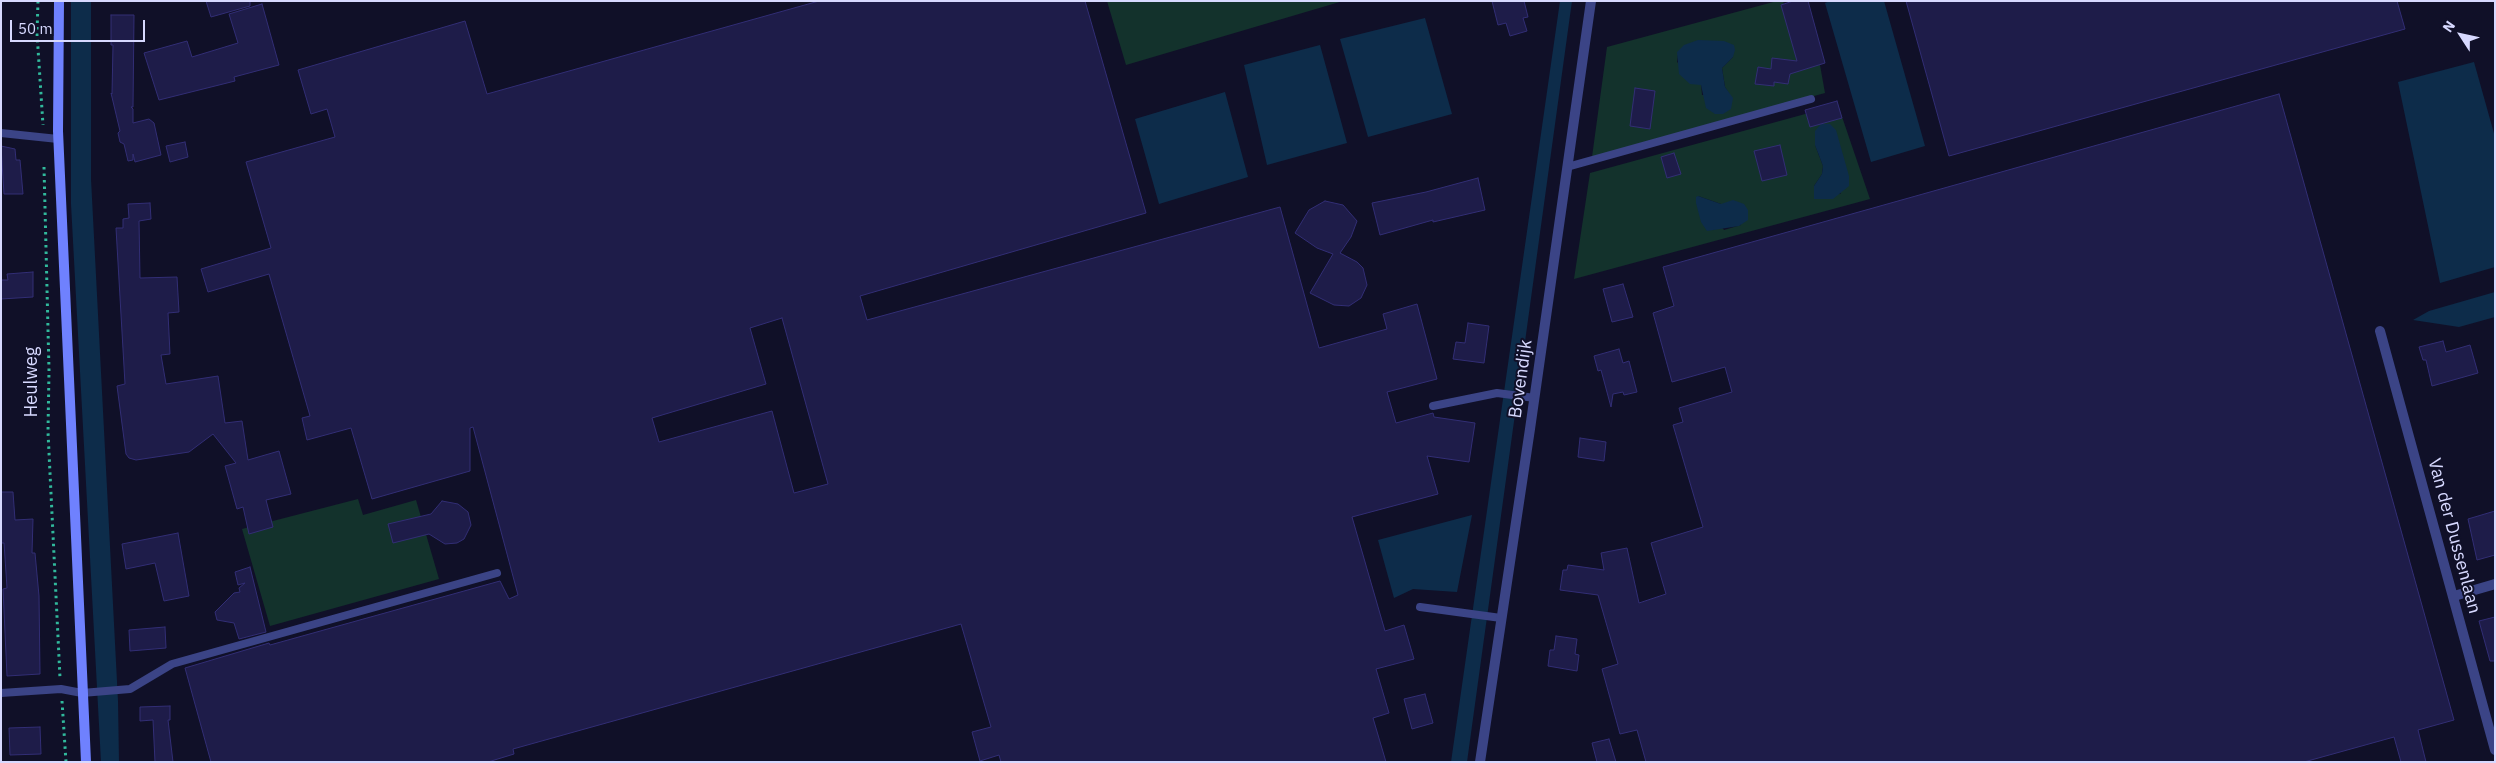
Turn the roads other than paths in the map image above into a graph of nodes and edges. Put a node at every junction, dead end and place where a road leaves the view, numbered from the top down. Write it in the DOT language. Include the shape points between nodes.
graph roads {
  1 [pos="59,1"];
  2 [pos="1591,1"];
  3 [pos="1811,99"];
  4 [pos="1,133"];
  5 [pos="58,139"];
  6 [pos="1567,167"];
  7 [pos="2380,331"];
  8 [pos="1535,398"];
  9 [pos="1433,406"];
  10 [pos="497,573"];
  11 [pos="2495,584"];
  12 [pos="2454,596"];
  13 [pos="1420,607"];
  14 [pos="1497,617"];
  15 [pos="82,692"];
  16 [pos="1,694"];
  17 [pos="2495,750"];
  18 [pos="86,762"];
  19 [pos="1480,762"];
  1 -- 5 [label="main road, Heulweg"];
  2 -- 6 [label="street, Bovendijk"];
  3 -- 6 [label="lane"];
  4 -- 5 [label="lane"];
  5 -- 15 [label="main road, Heulweg"];
  6 -- 8 [label="street, Bovendijk"];
  7 -- 12 [label="street, Van der Dussenlaan"];
  8 -- 9 [label="lane" via="1497,393"];
  8 -- 14 [label="street, Bovendijk"];
  10 -- 15 [label="lane" via="172,664 130,689"];
  11 -- 12 [label="street"];
  12 -- 17 [label="street, Van der Dussenlaan"];
  13 -- 14 [label="lane"];
  14 -- 19 [label="street, Bovendijk"];
  15 -- 16 [label="lane" via="61,689"];
  15 -- 18 [label="main road, Heulweg"];
}
